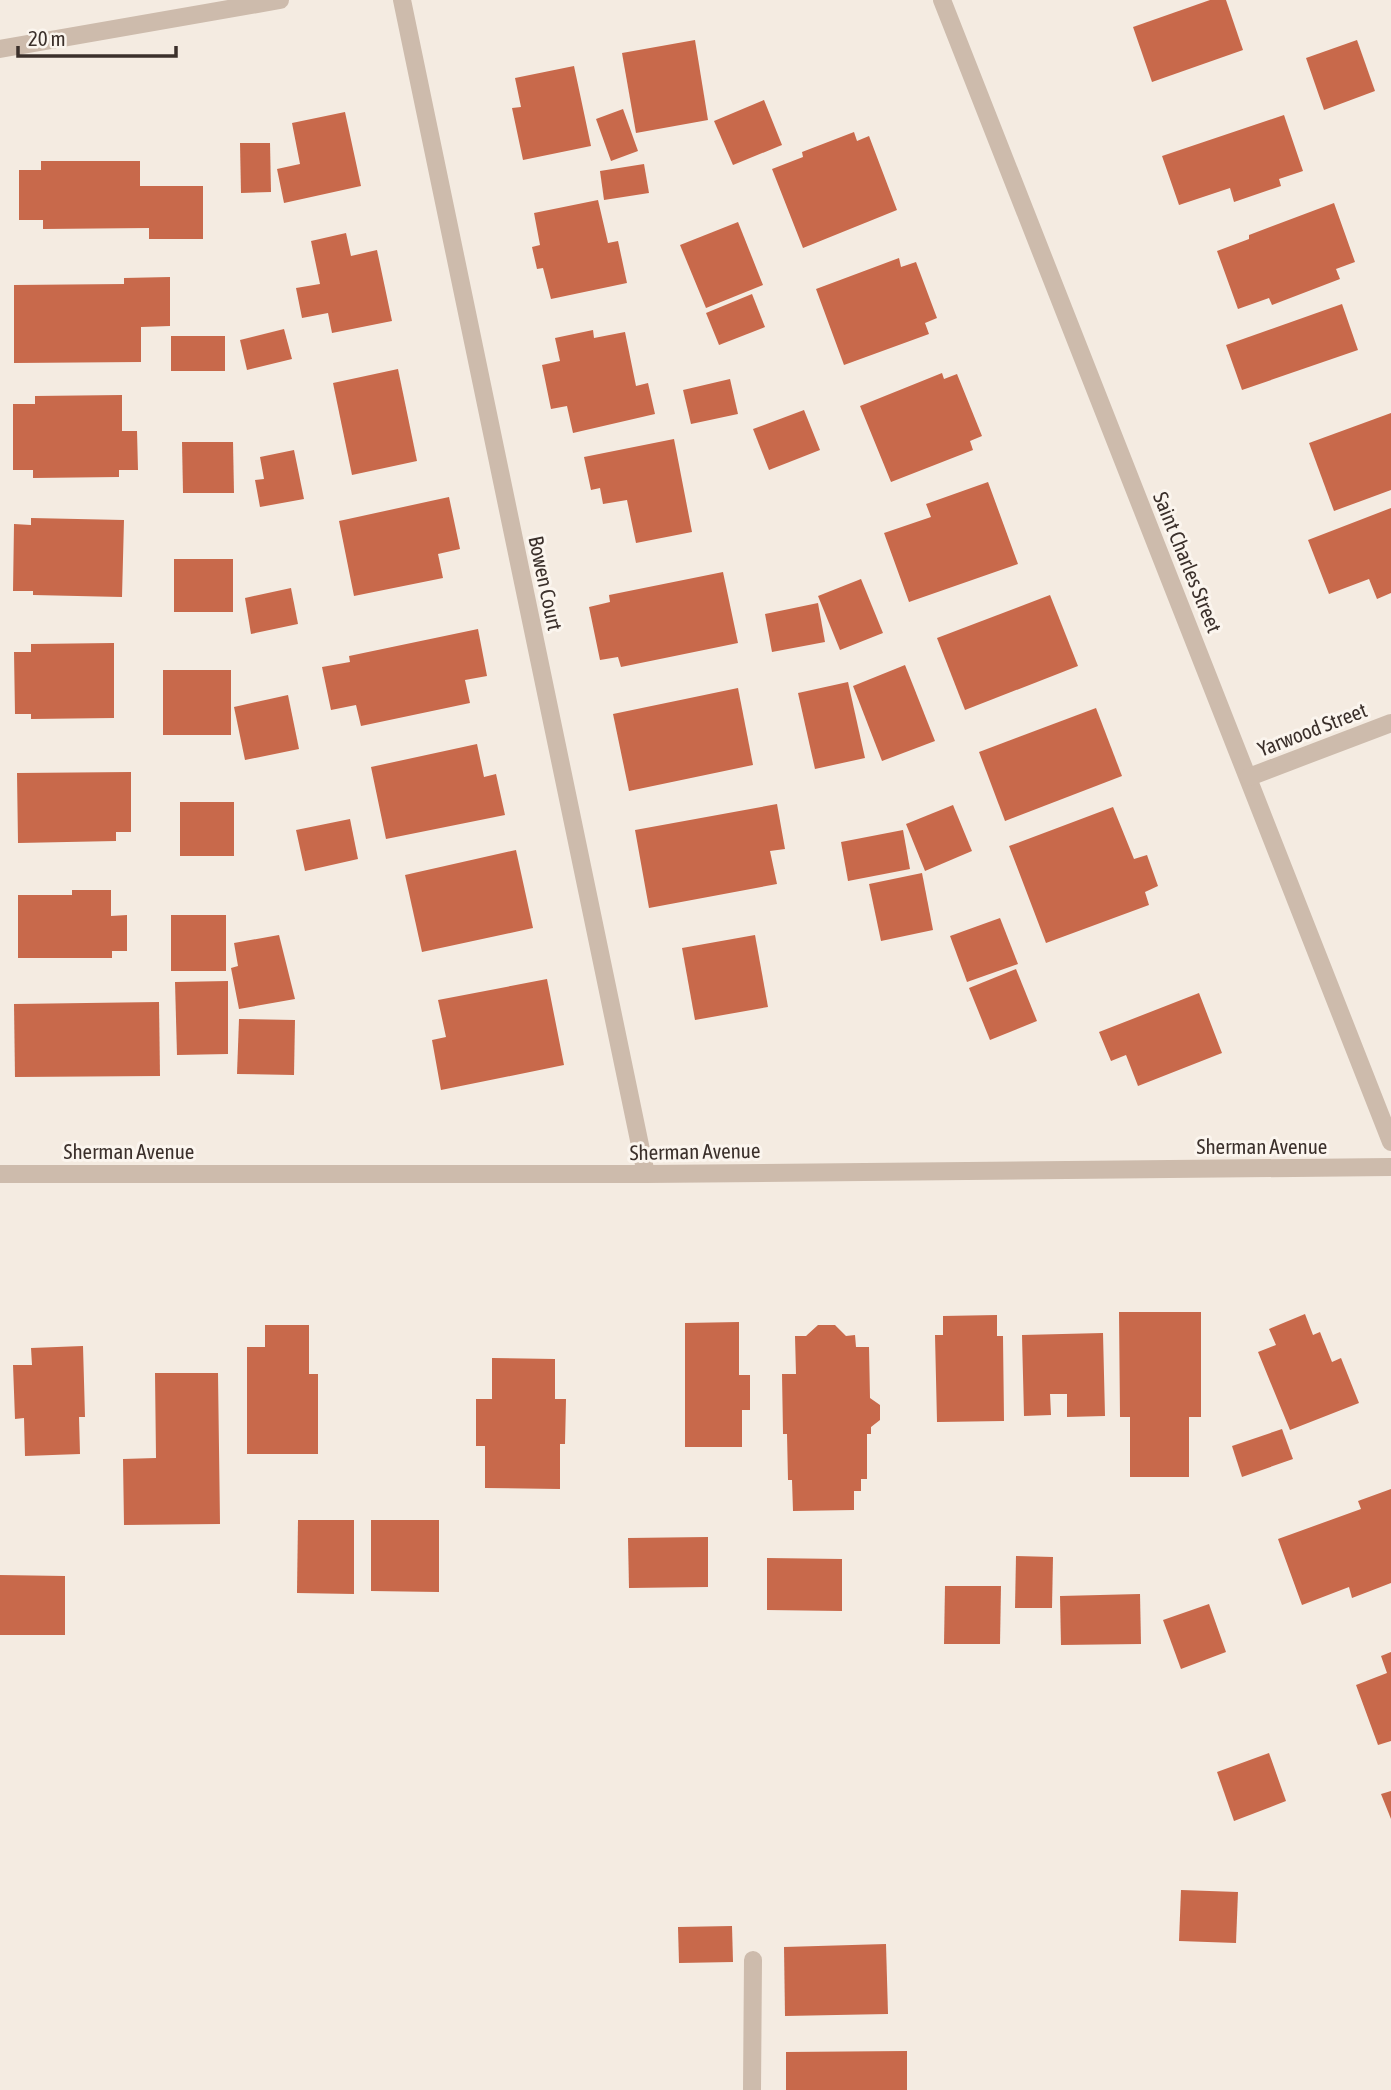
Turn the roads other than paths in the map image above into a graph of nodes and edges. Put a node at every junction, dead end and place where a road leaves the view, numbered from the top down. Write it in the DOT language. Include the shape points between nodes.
graph roads {
  1 [pos="280,0"];
  2 [pos="402,0"];
  3 [pos="942,0"];
  4 [pos="0,49"];
  5 [pos="1391,723"];
  6 [pos="1249,777"];
  7 [pos="1391,1142"];
  8 [pos="1391,1167"];
  9 [pos="0,1174"];
  10 [pos="646,1174"];
  11 [pos="753,1960"];
  12 [pos="752,2090"];
  1 -- 4 [label="street"];
  2 -- 10 [label="street, Bowen Court"];
  3 -- 6 [label="street, Saint Charles Street"];
  5 -- 6 [label="street, Yarwood Street"];
  6 -- 7 [label="street, Saint Charles Street"];
  8 -- 10 [label="street, Sherman Avenue"];
  9 -- 10 [label="street, Sherman Avenue"];
  11 -- 12 [label="street"];
}
